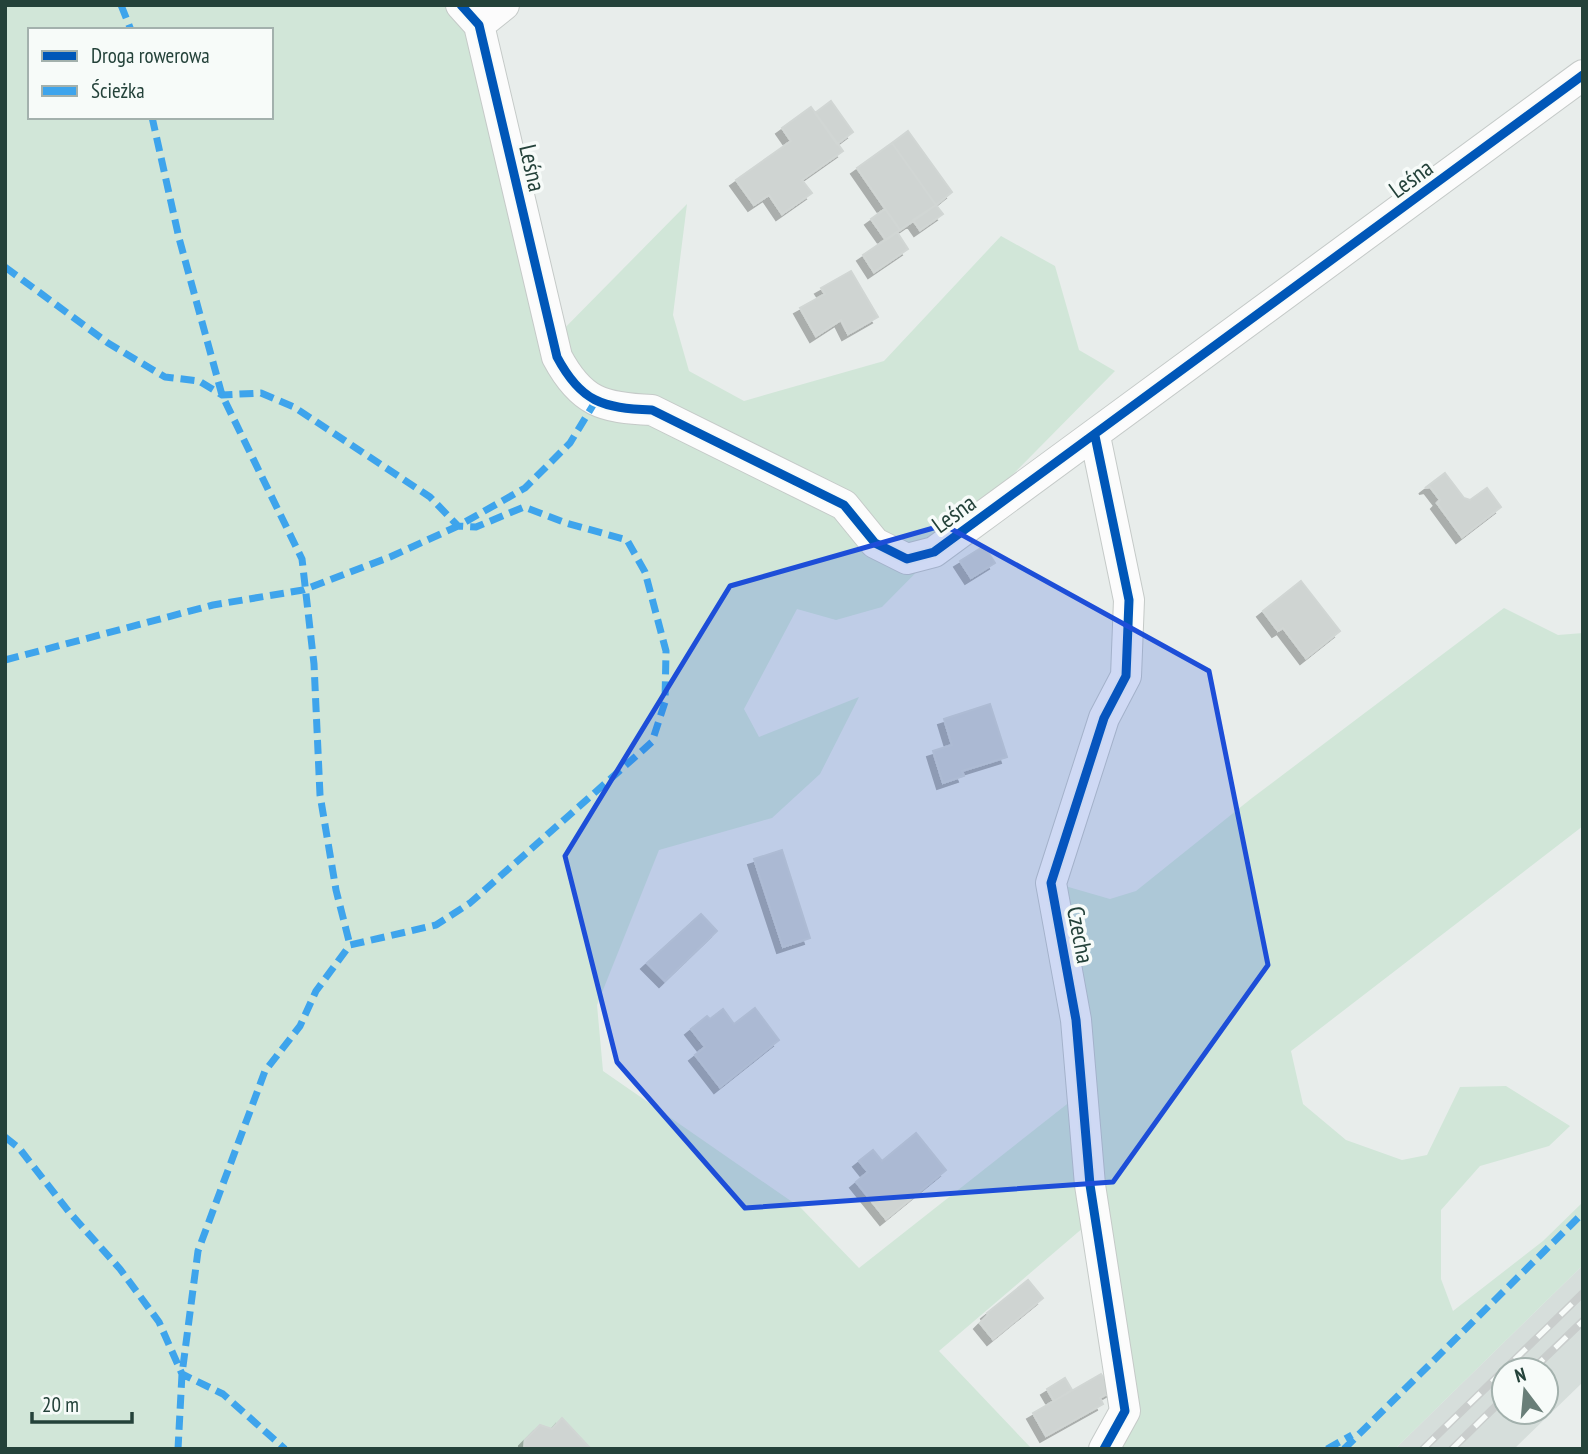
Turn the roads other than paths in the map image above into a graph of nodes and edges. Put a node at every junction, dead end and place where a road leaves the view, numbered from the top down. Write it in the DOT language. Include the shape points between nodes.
graph roads {
  1 [pos="504,5"];
  2 [pos="470,15"];
  3 [pos="1583,75"];
  4 [pos="1095,436"];
  5 [pos="1104,1449"];
  1 -- 2 [label="street"];
  2 -- 4 [label="street, Leśna" via="557,357 571,383 596,402 618,409 652,410 844,505 875,543 907,559 934,552"];
  3 -- 4 [label="street, Leśna"];
  4 -- 5 [label="street, Czecha" via="1129,600 1126,676 1104,718 1051,883 1076,1020 1090,1185 1125,1411"];
}
